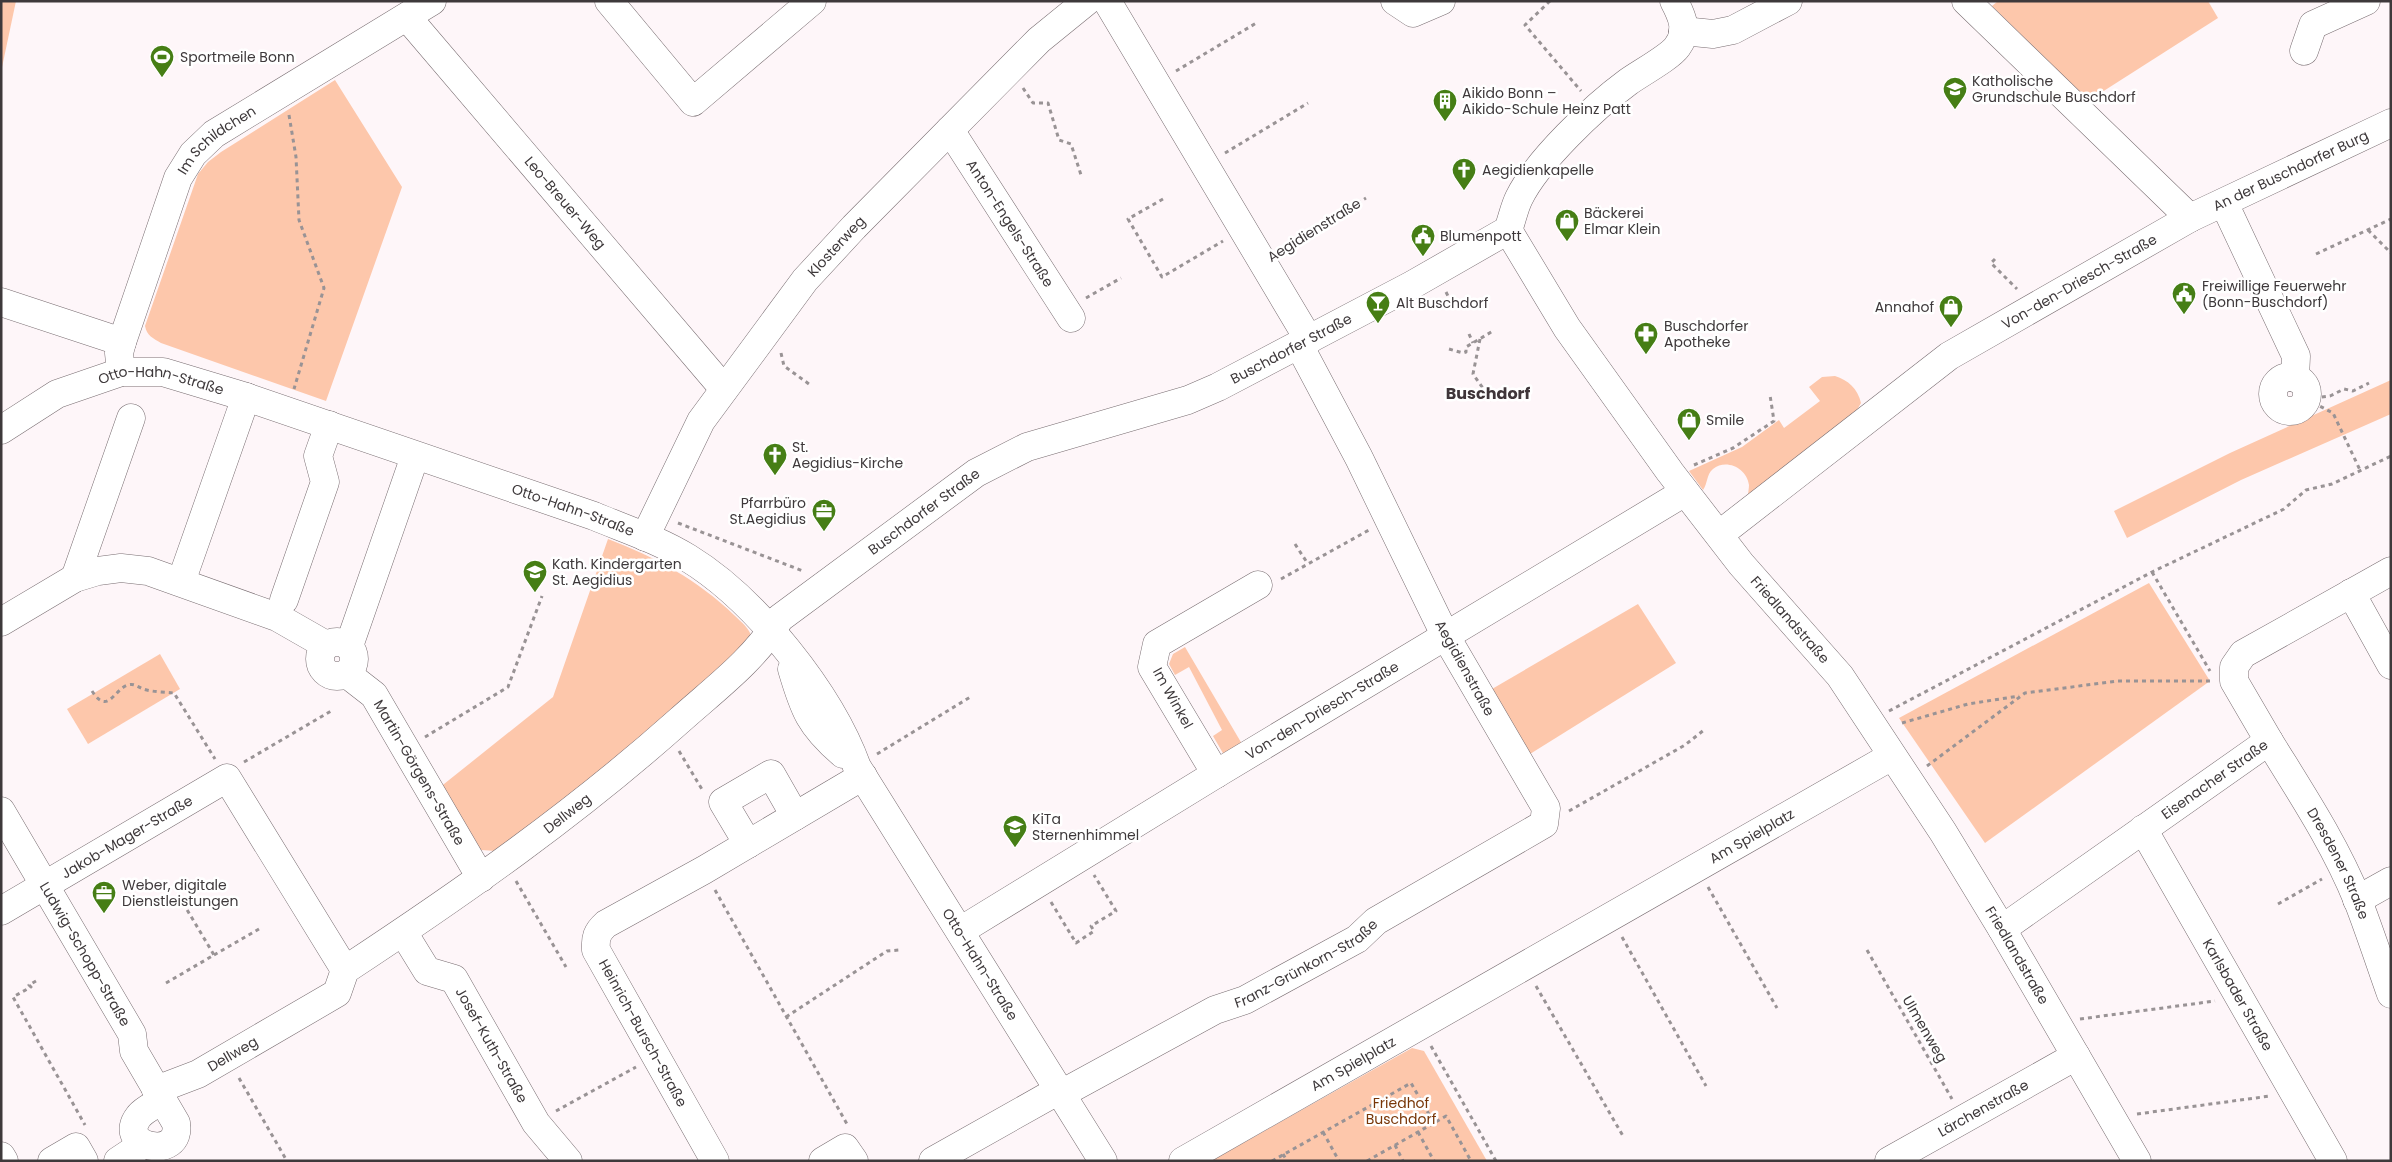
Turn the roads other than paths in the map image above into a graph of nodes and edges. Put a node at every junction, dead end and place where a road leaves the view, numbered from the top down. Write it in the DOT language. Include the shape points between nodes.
graph roads {
  1 [pos="432,1"];
  2 [pos="609,1"];
  3 [pos="1086,1"];
  4 [pos="1107,1"];
  5 [pos="1395,1"];
  6 [pos="1441,1"];
  7 [pos="1674,1"];
  8 [pos="1788,1"];
  9 [pos="1966,1"];
  10 [pos="2366,1"];
  11 [pos="800,5"];
  12 [pos="407,17"];
  13 [pos="1683,31"];
  14 [pos="2304,51"];
  15 [pos="2391,123"];
  16 [pos="950,130"];
  17 [pos="2224,203"];
  18 [pos="2190,218"];
  19 [pos="1508,230"];
  20 [pos="1,302"];
  21 [pos="1069,314"];
  22 [pos="122,342"];
  23 [pos="1304,342"];
  24 [pos="121,372"];
  25 [pos="2300,388"];
  26 [pos="724,389"];
  27 [pos="246,397"];
  28 [pos="131,418"];
  29 [pos="329,425"];
  30 [pos="1,430"];
  31 [pos="415,456"];
  32 [pos="1679,484"];
  33 [pos="651,525"];
  34 [pos="1720,534"];
  35 [pos="2391,571"];
  36 [pos="75,578"];
  37 [pos="181,582"];
  38 [pos="1270,582"];
  39 [pos="2351,593"];
  40 [pos="284,600"];
  41 [pos="1,622"];
  42 [pos="1445,635"];
  43 [pos="779,640"];
  44 [pos="338,646"];
  45 [pos="2391,665"];
  46 [pos="2269,741"];
  47 [pos="1892,756"];
  48 [pos="860,771"];
  49 [pos="1216,774"];
  50 [pos="1,811"];
  51 [pos="795,816"];
  52 [pos="1544,824"];
  53 [pos="2143,829"];
  54 [pos="748,844"];
  55 [pos="482,878"];
  56 [pos="2391,881"];
  57 [pos="44,885"];
  58 [pos="2357,900"];
  59 [pos="1,911"];
  60 [pos="2002,929"];
  61 [pos="960,931"];
  62 [pos="403,932"];
  63 [pos="345,970"];
  64 [pos="2391,994"];
  65 [pos="2076,1056"];
  66 [pos="1060,1092"];
  67 [pos="159,1095"];
  68 [pos="80,1154"];
  69 [pos="1,1156"];
  70 [pos="4,1161"];
  71 [pos="52,1161"];
  72 [pos="118,1161"];
  73 [pos="568,1161"];
  74 [pos="715,1161"];
  75 [pos="933,1161"];
  76 [pos="1103,1161"];
  77 [pos="1182,1161"];
  78 [pos="1889,1161"];
  79 [pos="2137,1161"];
  80 [pos="2334,1161"];
  1 -- 12 [label="street, Im Schildchen"];
  2 -- 11 [label="street" via="693,102"];
  3 -- 16 [label="street, Klosterweg" via="1039,40"];
  4 -- 23 [label="street, Aegidienstraße" via="1243,229"];
  5 -- 6 [label="street" via="1413,13"];
  7 -- 13 [label="street" via="1684,19"];
  8 -- 13 [label="street" via="1734,30 1713,34"];
  9 -- 18 [label="street"];
  10 -- 14 [label="street" via="2313,24"];
  12 -- 22 [label="street, Im Schildchen" via="214,134 193,154 178,178"];
  12 -- 26 [label="street, Leo-Breuer-Weg"];
  13 -- 19 [label="street" via="1677,47 1596,109 1539,169 1518,198"];
  15 -- 17 [label="street, An der Buschdorfer Burg"];
  16 -- 21 [label="street, Anton-Engels-Straße"];
  16 -- 26 [label="street, Klosterweg" via="820,262"];
  17 -- 18 [label="street, An der Buschdorfer Burg"];
  17 -- 25 [label="street" via="2296,356"];
  18 -- 34 [label="street, Von-den-Driesch-Straße" via="1949,356"];
  19 -- 23 [label="street, Buschdorfer Straße"];
  19 -- 32 [label="street, Friedlandstraße" via="1567,328"];
  20 -- 22 [label="street"];
  22 -- 24 [label="street, Im Schildchen" via="119,353"];
  23 -- 42 [label="street, Aegidienstraße"];
  23 -- 43 [label="street, Buschdorfer Straße" via="1188,400 1027,447 976,473 780,618"];
  24 -- 27 [label="street, Otto-Hahn-Straße" via="163,372"];
  24 -- 30 [label="street, Otto-Hahn-Straße" via="57,394"];
  26 -- 33 [label="street, Klosterweg" via="701,421"];
  27 -- 29 [label="street, Otto-Hahn-Straße"];
  27 -- 37 [label="street"];
  28 -- 36 [label="street"];
  29 -- 31 [label="street, Otto-Hahn-Straße"];
  29 -- 40 [label="street" via="318,456 325,482"];
  31 -- 33 [label="street, Otto-Hahn-Straße" via="594,516"];
  31 -- 44 [label="street, Martin-Görgens-Straße"];
  32 -- 34 [label="street, Friedlandstraße"];
  32 -- 42 [label="street, Von-den-Driesch-Straße"];
  33 -- 43 [label="street, Otto-Hahn-Straße" via="687,558 721,581"];
  34 -- 47 [label="street, Friedlandstraße" via="1741,564 1827,660"];
  35 -- 39 [label="street, Eisenacher Straße"];
  36 -- 37 [label="street" via="121,568 148,571"];
  36 -- 41 [label="street"];
  37 -- 44 [label="street" via="277,617"];
  38 -- 49 [label="street, Im Winkel" via="1157,644 1152,667"];
  39 -- 45 [label="street"];
  39 -- 46 [label="street, Eisenacher Straße" via="2243,654 2234,667 2234,681"];
  42 -- 49 [label="street, Von-den-Driesch-Straße"];
  42 -- 52 [label="street, Aegidienstraße" via="1546,808"];
  43 -- 48 [label="street, Otto-Hahn-Straße" via="826,706"];
  43 -- 55 [label="street, Dellweg" via="758,651 595,794"];
  44 -- 55 [label="street, Martin-Görgens-Straße" via="353,651 354,664 347,674 374,695"];
  46 -- 53 [label="street, Eisenacher Straße"];
  46 -- 58 [label="street, Dresdener Straße" via="2323,829"];
  47 -- 60 [label="street, Friedlandstraße"];
  47 -- 77 [label="street, Am Spielplatz"];
  48 -- 51 [label="street, Heinrich-Bursch-Straße"];
  48 -- 61 [label="street, Otto-Hahn-Straße"];
  49 -- 61 [label="street, Von-den-Driesch-Straße"];
  50 -- 57 [label="street, Ludwig-Schopp-Straße"];
  51 -- 54 [label="street, Heinrich-Bursch-Straße"];
  51 -- 54 [label="street" via="771,774 723,802"];
  52 -- 66 [label="street, Franz-Grünkorn-Straße" via="1376,921 1357,939 1245,1000 1215,1010"];
  53 -- 60 [label="street, Eisenacher Straße"];
  53 -- 80 [label="street, Karlsbader Straße"];
  54 -- 74 [label="street, Heinrich-Bursch-Straße" via="606,924 598,930 595,940 596,950"];
  55 -- 62 [label="street, Dellweg"];
  56 -- 58 [label="street"];
  57 -- 59 [label="street, Jakob-Mager-Straße"];
  57 -- 63 [label="street, Jakob-Mager-Straße" via="226,776"];
  57 -- 67 [label="street, Ludwig-Schopp-Straße" via="132,1034 134,1051"];
  58 -- 64 [label="street, Dresdener Straße"];
  60 -- 65 [label="street, Friedlandstraße"];
  61 -- 66 [label="street, Otto-Hahn-Straße"];
  62 -- 63 [label="street, Dellweg"];
  62 -- 73 [label="street, Josef-Kuth-Straße" via="427,971 454,979 536,1123"];
  63 -- 67 [label="street, Dellweg" via="336,993"];
  65 -- 78 [label="street, Lärchenstraße"];
  65 -- 79 [label="street, Friedlandstraße"];
  66 -- 75 [label="street"];
  66 -- 76 [label="street, Otto-Hahn-Straße"];
  67 -- 72 [label="street, Ludwig-Schopp-Straße" via="176,1123 176,1136 168,1147 154,1150 142,1145"];
  68 -- 71 [label="street"];
  69 -- 70 [label="street"];
}
